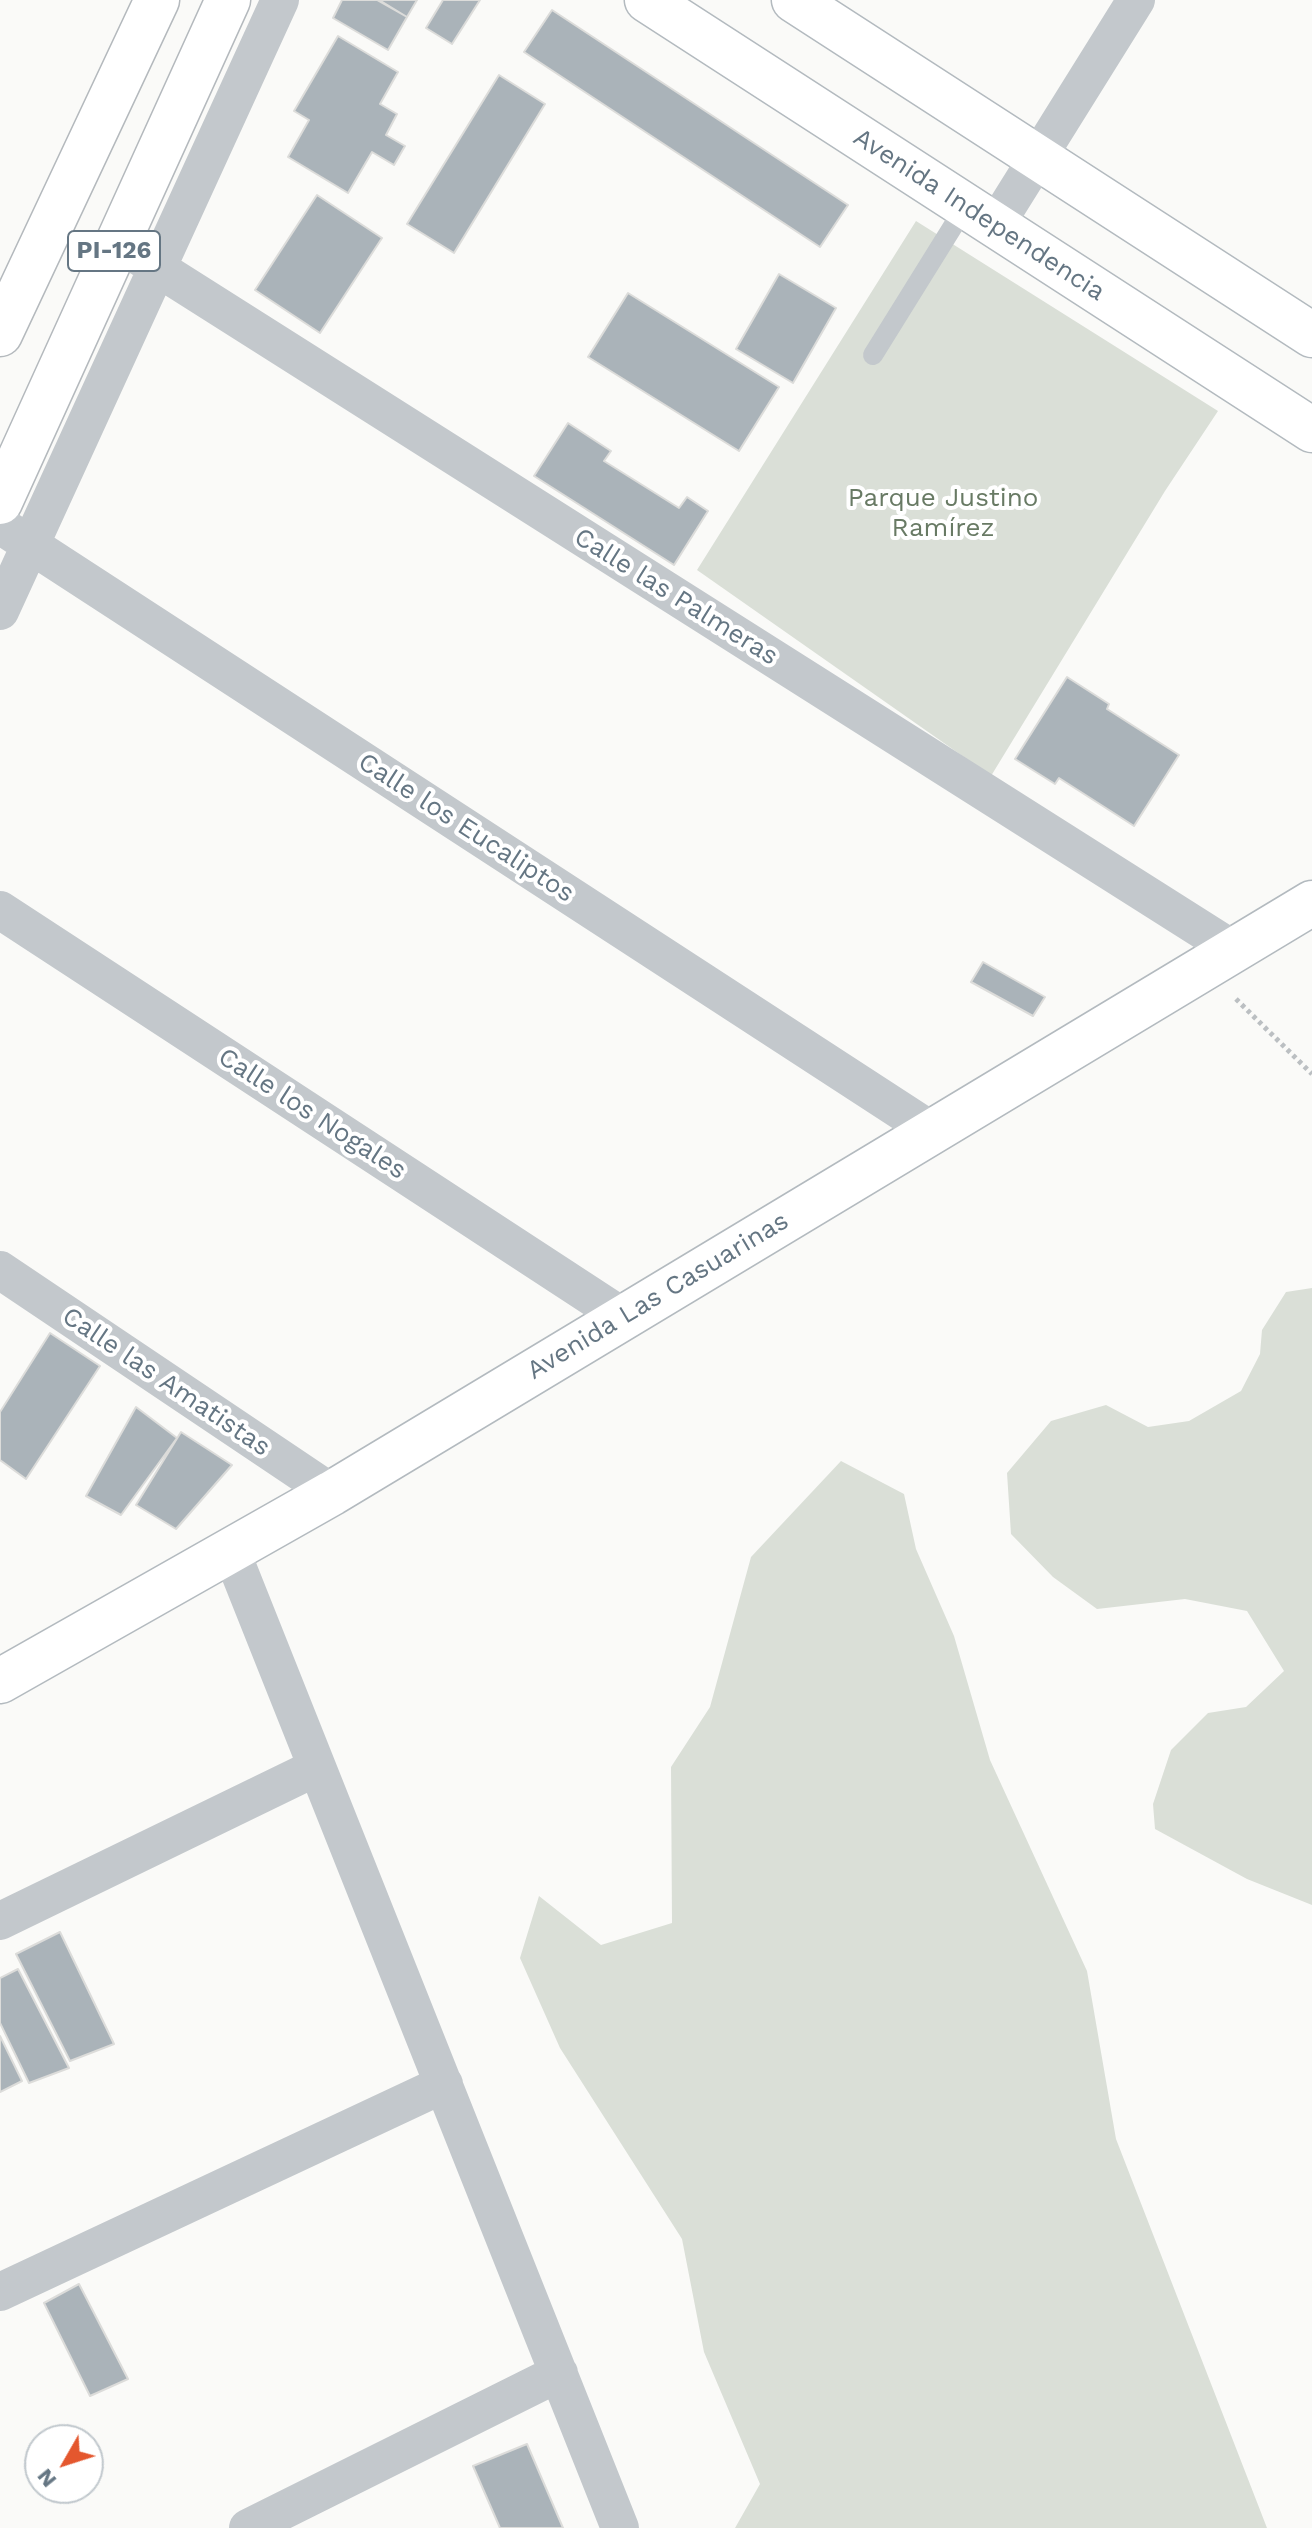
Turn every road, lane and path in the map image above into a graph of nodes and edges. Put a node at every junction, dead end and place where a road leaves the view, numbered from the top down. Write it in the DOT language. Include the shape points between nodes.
graph roads {
  1 [pos="157,0"];
  2 [pos="228,0"];
  3 [pos="280,0"];
  4 [pos="647,0"];
  5 [pos="794,0"];
  6 [pos="1136,0"];
  7 [pos="1038,157"];
  8 [pos="980,216"];
  9 [pos="118,243"];
  10 [pos="158,268"];
  11 [pos="0,334"];
  12 [pos="1312,335"];
  13 [pos="873,355"];
  14 [pos="1312,430"];
  15 [pos="0,502"];
  16 [pos="0,525"];
  17 [pos="31,545"];
  18 [pos="0,611"];
  19 [pos="1312,903"];
  20 [pos="0,910"];
  21 [pos="1221,958"];
  22 [pos="1312,1074"];
  23 [pos="932,1131"];
  24 [pos="0,1270"];
  25 [pos="623,1317"];
  26 [pos="332,1493"];
  27 [pos="231,1551"];
  28 [pos="0,1681"];
  29 [pos="317,1767"];
  30 [pos="0,1921"];
  31 [pos="444,2084"];
  32 [pos="0,2292"];
  33 [pos="559,2373"];
  34 [pos="248,2528"];
  35 [pos="620,2528"];
  1 -- 11 [label="main road, PI-126"];
  2 -- 9 [label="main road, PI-126"];
  3 -- 10 [label="street"];
  4 -- 8 [label="main road, Avenida Independencia"];
  5 -- 7 [label="main road"];
  6 -- 7 [label="street"];
  7 -- 8 [label="street"];
  7 -- 12 [label="main road"];
  8 -- 13 [label="lane"];
  8 -- 14 [label="main road, Avenida Independencia"];
  9 -- 10 [label="street, Calle las Palmeras"];
  9 -- 15 [label="main road, PI-126"];
  10 -- 17 [label="street"];
  10 -- 21 [label="street, Calle las Palmeras"];
  16 -- 17 [label="street, Calle los Eucaliptos"];
  17 -- 18 [label="street"];
  17 -- 23 [label="street, Calle los Eucaliptos"];
  19 -- 21 [label="main road, Avenida Las Casuarinas"];
  20 -- 25 [label="street, Calle los Nogales"];
  21 -- 22 [label="path" via="1228,991"];
  21 -- 23 [label="main road, Avenida Las Casuarinas"];
  23 -- 25 [label="main road, Avenida Las Casuarinas"];
  24 -- 26 [label="street, Calle las Amatistas"];
  25 -- 26 [label="main road, Avenida Las Casuarinas"];
  26 -- 27 [label="main road, Avenida Las Casuarinas"];
  27 -- 28 [label="main road, Avenida Las Casuarinas"];
  27 -- 29 [label="street"];
  29 -- 30 [label="street"];
  29 -- 31 [label="street"];
  31 -- 32 [label="street"];
  31 -- 33 [label="street"];
  33 -- 34 [label="street"];
  33 -- 35 [label="street"];
}
